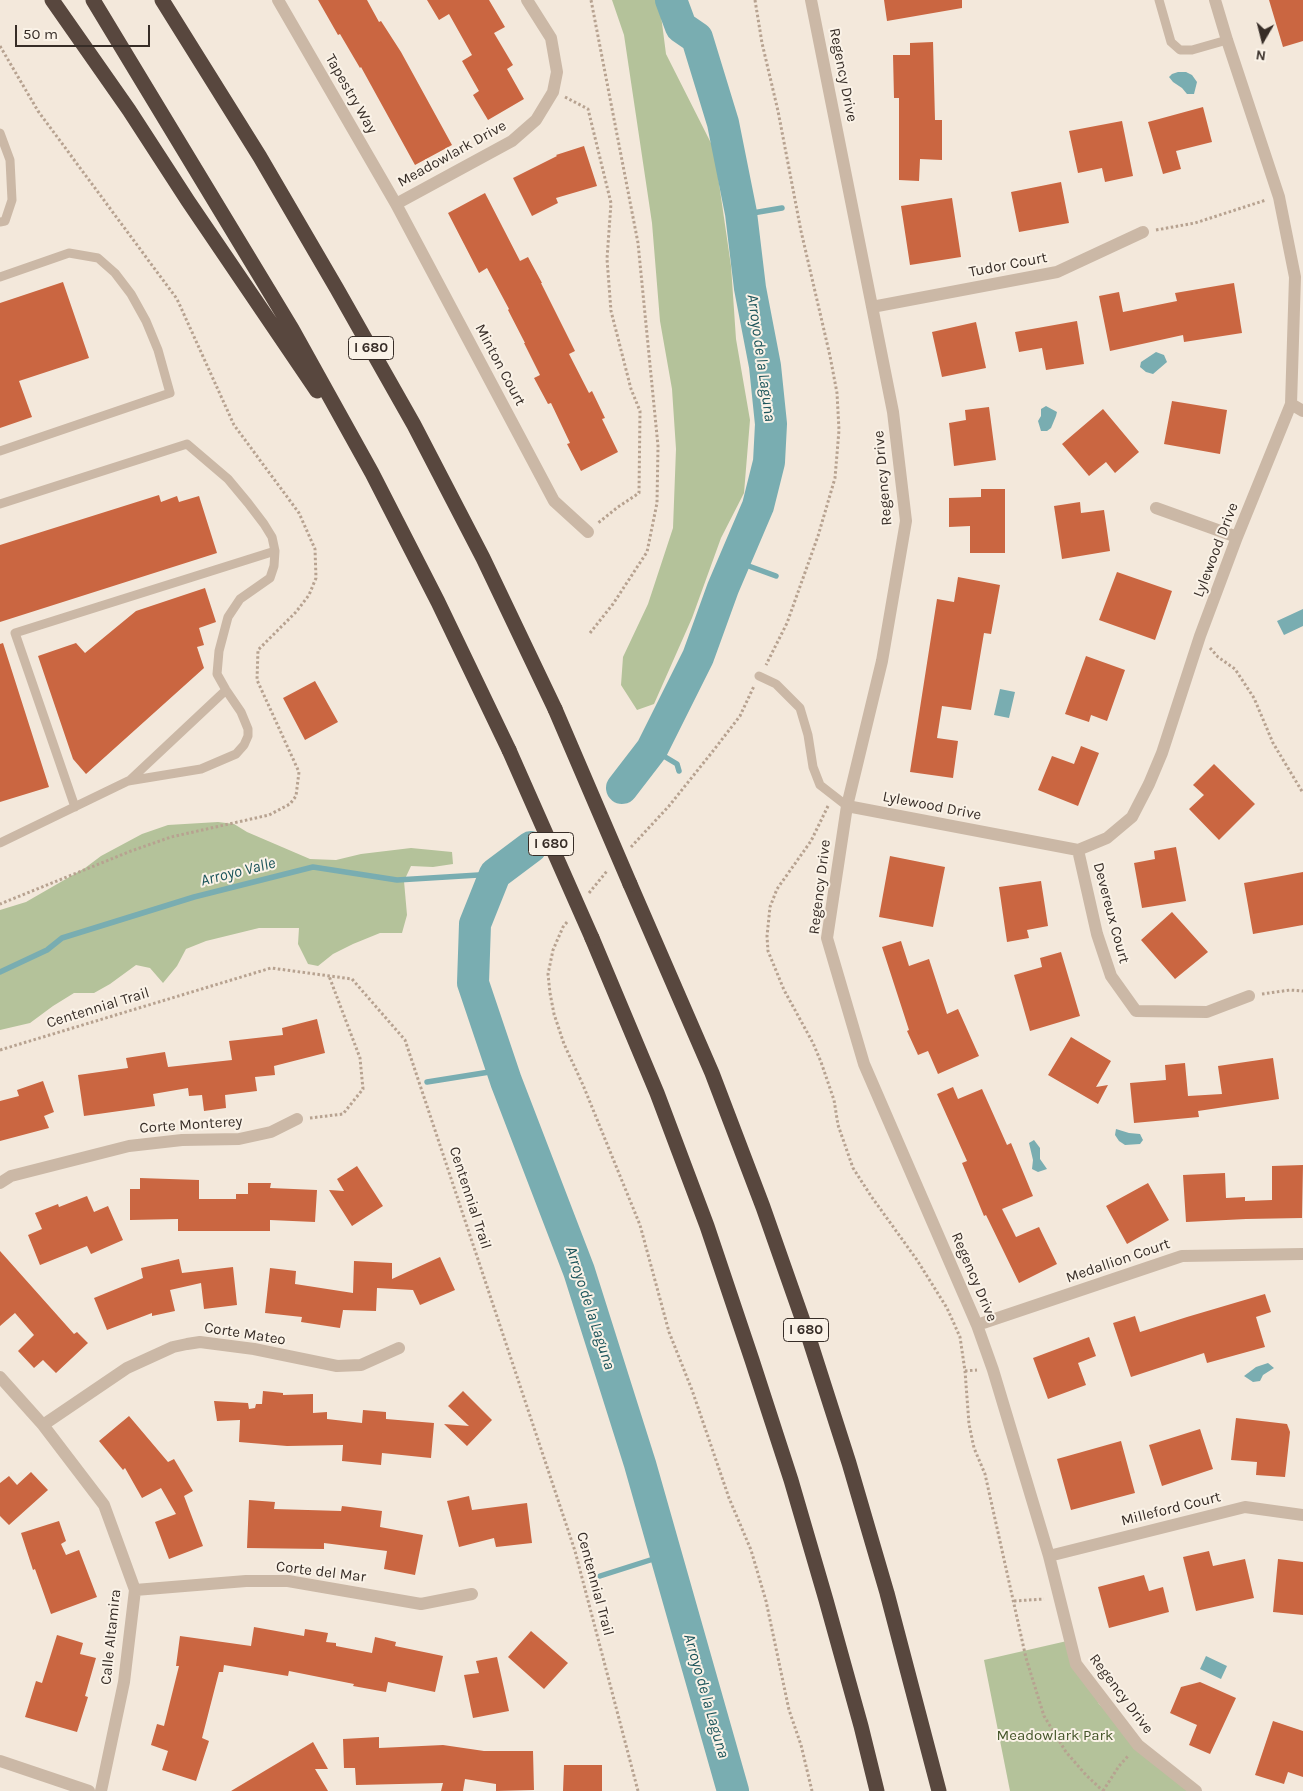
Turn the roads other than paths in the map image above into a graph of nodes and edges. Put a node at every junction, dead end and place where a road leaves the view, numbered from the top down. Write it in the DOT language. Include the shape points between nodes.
graph roads {
  1 [pos="52,0"];
  2 [pos="93,0"];
  3 [pos="162,0"];
  4 [pos="278,0"];
  5 [pos="527,0"];
  6 [pos="811,0"];
  7 [pos="1159,0"];
  8 [pos="1215,0"];
  9 [pos="1227,40"];
  10 [pos="0,133"];
  11 [pos="396,204"];
  12 [pos="0,222"];
  13 [pos="1143,232"];
  14 [pos="0,277"];
  15 [pos="872,308"];
  16 [pos="1291,404"];
  17 [pos="1303,411"];
  18 [pos="0,451"];
  19 [pos="372,473"];
  20 [pos="0,504"];
  21 [pos="1156,508"];
  22 [pos="588,532"];
  23 [pos="1237,537"];
  24 [pos="275,551"];
  25 [pos="759,676"];
  26 [pos="226,690"];
  27 [pos="128,782"];
  28 [pos="847,806"];
  29 [pos="75,807"];
  30 [pos="0,843"];
  31 [pos="1078,850"];
  32 [pos="1249,996"];
  33 [pos="297,1120"];
  34 [pos="0,1183"];
  35 [pos="1303,1254"];
  36 [pos="977,1325"];
  37 [pos="399,1348"];
  38 [pos="0,1377"];
  39 [pos="43,1425"];
  40 [pos="1303,1515"];
  41 [pos="1049,1556"];
  42 [pos="135,1590"];
  43 [pos="472,1594"];
  44 [pos="0,1761"];
  45 [pos="88,1791"];
  46 [pos="101,1791"];
  47 [pos="877,1791"];
  48 [pos="939,1791"];
  49 [pos="1196,1791"];
  1 -- 19 [label="highway"];
  2 -- 19 [label="highway, I 680" via="292,329"];
  3 -- 48 [label="highway, I 680, bridge" via="269,173 414,425 556,709 712,1073 763,1207 849,1463"];
  4 -- 11 [label="street, Tapestry Way"];
  5 -- 11 [label="street, Meadowlark Drive" via="551,38 557,72 553,92 536,120 512,141"];
  6 -- 15 [label="street, Regency Drive"];
  7 -- 9 [label="lane" via="1171,42 1180,50"];
  8 -- 9 [label="street, Lylewood Drive"];
  9 -- 16 [label="street, Lylewood Drive" via="1279,197 1295,277"];
  10 -- 12 [label="lane" via="10,160 12,200 5,221"];
  11 -- 22 [label="street, Minton Court" via="554,501"];
  13 -- 15 [label="street, Tudor Court" via="1057,272"];
  14 -- 18 [label="lane" via="69,253 98,258 131,294 146,321 170,393"];
  15 -- 28 [label="street, Regency Drive" via="893,412 906,521 882,661"];
  16 -- 17 [label="street"];
  16 -- 23 [label="street, Lylewood Drive"];
  19 -- 47 [label="highway, I 680, bridge" via="509,750 660,1102 707,1226 791,1480"];
  20 -- 24 [label="lane" via="188,444 228,478 243,496 272,537"];
  21 -- 23 [label="street"];
  23 -- 31 [label="street, Lylewood Drive" via="1162,753 1132,818 1107,838"];
  24 -- 26 [label="lane" via="270,578 240,599 228,617 217,663 217,674"];
  24 -- 29 [label="lane" via="15,633"];
  25 -- 28 [label="lane" via="776,684 800,708 820,785"];
  26 -- 27 [label="lane"];
  26 -- 27 [label="lane" via="248,729 244,745 236,754 200,769"];
  27 -- 29 [label="lane"];
  28 -- 31 [label="street, Lylewood Drive"];
  28 -- 36 [label="street, Regency Drive" via="827,938 864,1064"];
  29 -- 30 [label="lane"];
  31 -- 32 [label="street, Devereux Court" via="1097,934 1111,976 1136,1011 1207,1012"];
  33 -- 34 [label="street, Corte Monterey" via="271,1132 239,1139 182,1140 129,1146 11,1176"];
  35 -- 36 [label="street, Medallion Court" via="1182,1256"];
  36 -- 41 [label="street, Regency Drive"];
  37 -- 39 [label="street, Corte Mateo" via="361,1365 337,1366 200,1342 187,1344 127,1368"];
  38 -- 39 [label="street, Calle Altamira"];
  39 -- 42 [label="street, Calle Altamira" via="104,1505"];
  40 -- 41 [label="street, Milleford Court" via="1245,1507"];
  41 -- 49 [label="street, Regency Drive" via="1076,1664 1138,1745"];
  42 -- 43 [label="street, Corte del Mar" via="288,1581 421,1604"];
  42 -- 46 [label="street, Calle Altamira" via="124,1682"];
  44 -- 45 [label="street"];
}
